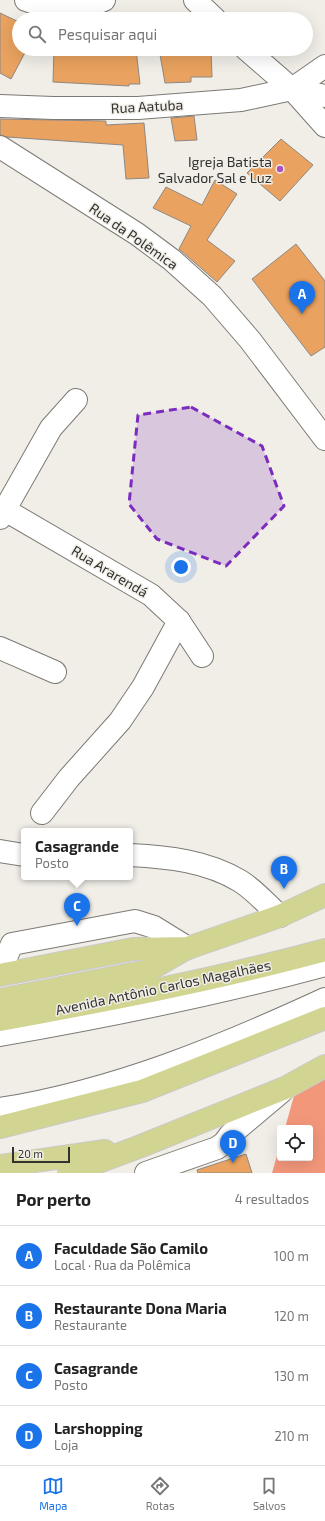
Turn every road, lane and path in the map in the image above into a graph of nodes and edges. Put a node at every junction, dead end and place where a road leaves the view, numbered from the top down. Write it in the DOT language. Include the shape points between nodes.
graph roads {
  1 [pos="26,0"];
  2 [pos="104,0"];
  3 [pos="196,0"];
  4 [pos="208,12"];
  5 [pos="254,56"];
  6 [pos="325,66"];
  7 [pos="292,89"];
  8 [pos="325,96"];
  9 [pos="0,106"];
  10 [pos="325,112"];
  11 [pos="325,126"];
  12 [pos="0,147"];
  13 [pos="76,400"];
  14 [pos="325,439"];
  15 [pos="1,512"];
  16 [pos="179,621"];
  17 [pos="0,648"];
  18 [pos="202,656"];
  19 [pos="55,672"];
  20 [pos="42,812"];
  21 [pos="0,851"];
  22 [pos="21,855"];
  23 [pos="133,855"];
  24 [pos="325,895"];
  25 [pos="280,916"];
  26 [pos="188,948"];
  27 [pos="325,950"];
  28 [pos="325,965"];
  29 [pos="0,971"];
  30 [pos="0,975"];
  31 [pos="325,999"];
  32 [pos="0,1000"];
  33 [pos="325,1018"];
  34 [pos="0,1020"];
  35 [pos="0,1035"];
  36 [pos="325,1066"];
  37 [pos="285,1088"];
  38 [pos="0,1109"];
  39 [pos="0,1127"];
  40 [pos="142,1146"];
  41 [pos="0,1166"];
  42 [pos="69,1173"];
  43 [pos="146,1173"];
  1 -- 2 [label="street" via="51,9 74,11"];
  3 -- 4 [label="street"];
  5 -- 7 [label="street"];
  6 -- 7 [label="street"];
  7 -- 8 [label="street"];
  7 -- 9 [label="street, Rua Aatuba" via="241,100 138,108"];
  7 -- 10 [label="street"];
  7 -- 11 [label="street"];
  12 -- 14 [label="street, Rua da Polêmica" via="137,234 172,260 212,296 250,340"];
  13 -- 15 [label="street" via="51,428"];
  15 -- 16 [label="street, Rua Ararendá" via="151,595"];
  16 -- 18 [label="street, Rua Ararendá"];
  16 -- 20 [label="street" via="143,687 120,721"];
  17 -- 19 [label="street"];
  21 -- 22 [label="street"];
  23 -- 25 [label="street" via="194,862 218,870 241,882"];
  24 -- 25 [label="main road"];
  25 -- 26 [label="main road"];
  26 -- 29 [label="street" via="154,927 135,921 12,944"];
  26 -- 30 [label="main road" via="133,949"];
  26 -- 32 [label="main road" via="147,971"];
  27 -- 34 [label="main road, Avenida Antônio Carlos Magalhães" via="267,966 126,997"];
  28 -- 35 [label="street" via="144,1008"];
  31 -- 38 [label="street" via="180,1061 113,1083 31,1104"];
  33 -- 39 [label="main road" via="142,1091"];
  36 -- 37 [label="main road"];
  37 -- 40 [label="main road"];
  37 -- 43 [label="street" via="217,1148"];
  40 -- 41 [label="main road"];
  40 -- 42 [label="main road"];
}
